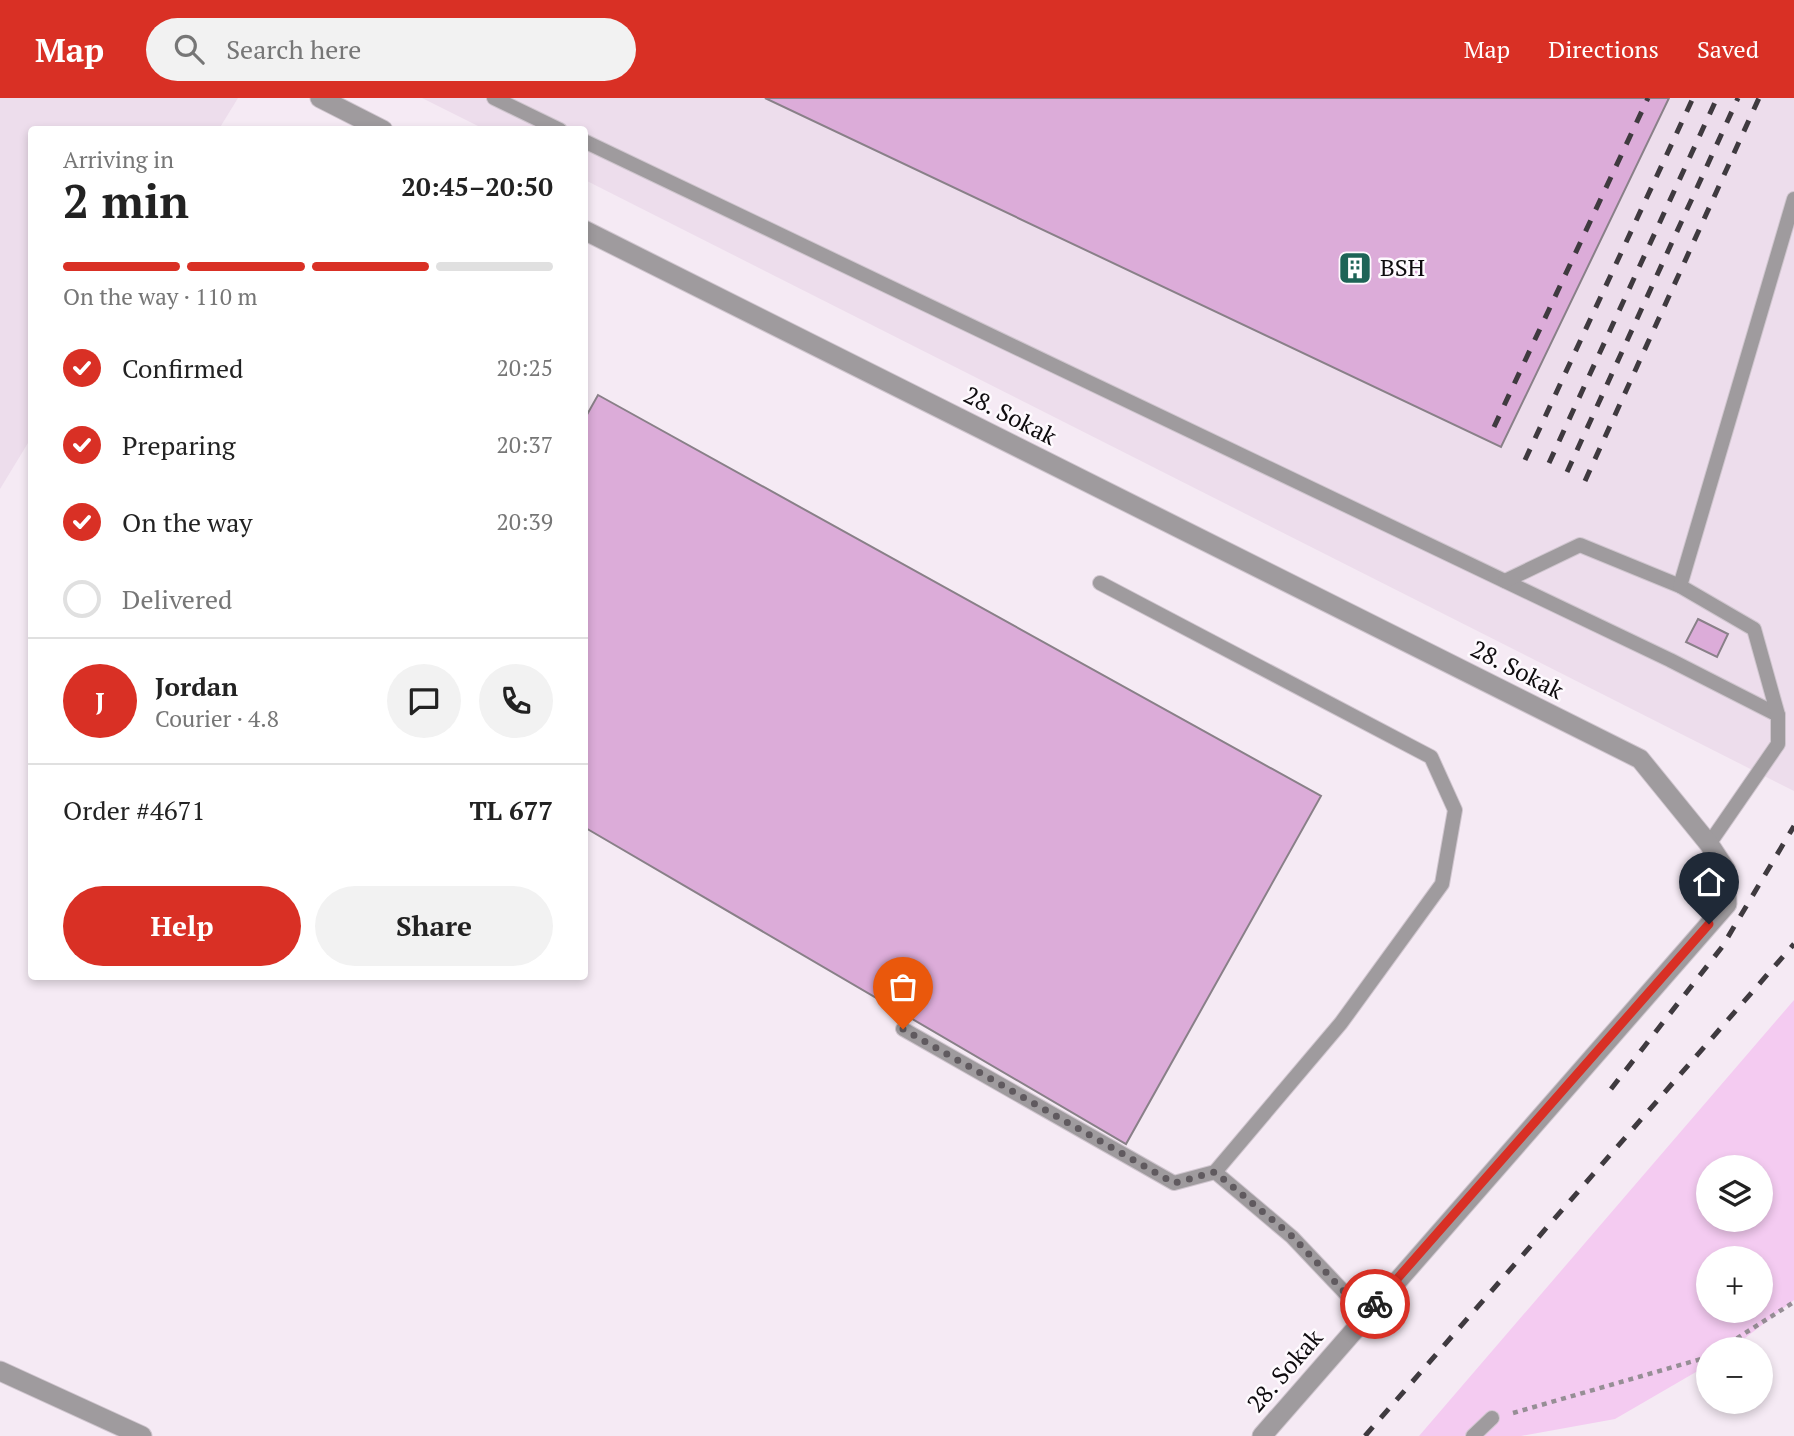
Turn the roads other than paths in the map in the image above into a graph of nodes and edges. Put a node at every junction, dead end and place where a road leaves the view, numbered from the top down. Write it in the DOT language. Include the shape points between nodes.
graph roads {
  1 [pos="320,98"];
  2 [pos="494,98"];
  3 [pos="375,126"];
  4 [pos="552,126"];
  5 [pos="588,143"];
  6 [pos="1794,199"];
  7 [pos="588,232"];
  8 [pos="1505,581"];
  9 [pos="1100,583"];
  10 [pos="1681,586"];
  11 [pos="1778,715"];
  12 [pos="1709,844"];
  13 [pos="903,1029"];
  14 [pos="1215,1172"];
  15 [pos="1366,1315"];
  16 [pos="0,1371"];
  17 [pos="1492,1419"];
  18 [pos="142,1436"];
  19 [pos="1262,1436"];
  20 [pos="1473,1436"];
  1 -- 3 [label="street"];
  2 -- 4 [label="lane"];
  5 -- 8 [label="lane"];
  6 -- 10 [label="lane"];
  7 -- 12 [label="street, 28. Sokak" via="1640,759"];
  8 -- 10 [label="lane" via="1580,545"];
  8 -- 11 [label="lane"];
  9 -- 14 [label="lane" via="1431,757 1455,810 1442,884 1340,1023"];
  10 -- 11 [label="lane" via="1754,629"];
  11 -- 12 [label="lane" via="1778,744"];
  12 -- 15 [label="street, 28. Sokak" via="1726,870 1727,904"];
  13 -- 14 [label="lane" via="1174,1183"];
  14 -- 15 [label="lane" via="1293,1237"];
  15 -- 19 [label="street, 28. Sokak"];
  16 -- 18 [label="street"];
  17 -- 20 [label="lane"];
}
